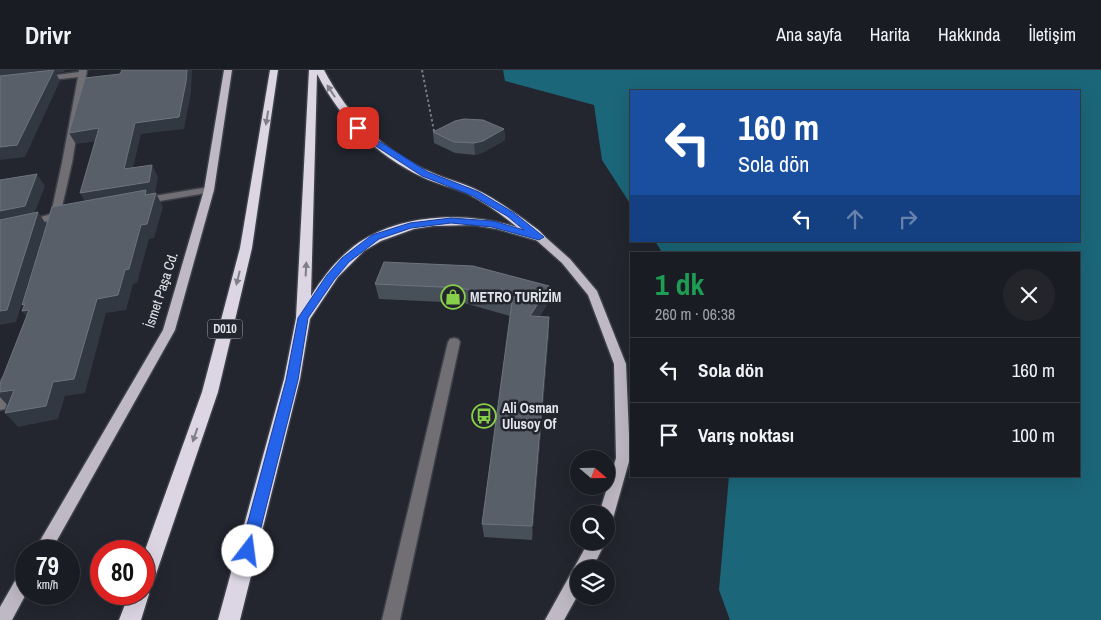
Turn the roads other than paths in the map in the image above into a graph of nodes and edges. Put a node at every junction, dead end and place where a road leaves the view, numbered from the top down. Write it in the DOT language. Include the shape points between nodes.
graph roads {
  1 [pos="228,70"];
  2 [pos="274,70"];
  3 [pos="313,70"];
  4 [pos="320,70"];
  5 [pos="82,72"];
  6 [pos="36,80"];
  7 [pos="209,190"];
  8 [pos="133,202"];
  9 [pos="76,212"];
  10 [pos="56,215"];
  11 [pos="0,228"];
  12 [pos="51,234"];
  13 [pos="539,237"];
  14 [pos="303,318"];
  15 [pos="454,342"];
  16 [pos="9,376"];
  17 [pos="0,405"];
  18 [pos="609,505"];
  19 [pos="48,540"];
  20 [pos="155,549"];
  21 [pos="570,592"];
  22 [pos="15,597"];
  23 [pos="135,605"];
  24 [pos="2,620"];
  25 [pos="130,620"];
  26 [pos="229,620"];
  27 [pos="391,620"];
  28 [pos="554,620"];
  1 -- 7 [label="main road, İsmet Paşa Cd."];
  2 -- 20 [label="highway, D010, one-way" via="246,248 210,392"];
  14 -- 3 [label="highway, one-way"];
  13 -- 4 [label="highway, one-way" via="510,214 476,194 425,174 368,138 349,118"];
  5 -- 6 [label="street"];
  5 -- 10 [label="street"];
  7 -- 8 [label="street"];
  7 -- 19 [label="main road, İsmet Paşa Cd." via="169,330"];
  9 -- 10 [label="street"];
  10 -- 11 [label="street"];
  10 -- 12 [label="street"];
  13 -- 14 [label="highway" via="493,224 451,220 410,226 384,234 345,260"];
  13 -- 18 [label="main road" via="566,261 593,294 620,364 623,458"];
  14 -- 26 [label="highway" via="292,380"];
  15 -- 27 [label="street"];
  16 -- 17 [label="street"];
  21 -- 28 [label="main road"];
  22 -- 24 [label="main road"];
  23 -- 25 [label="highway"];
}
